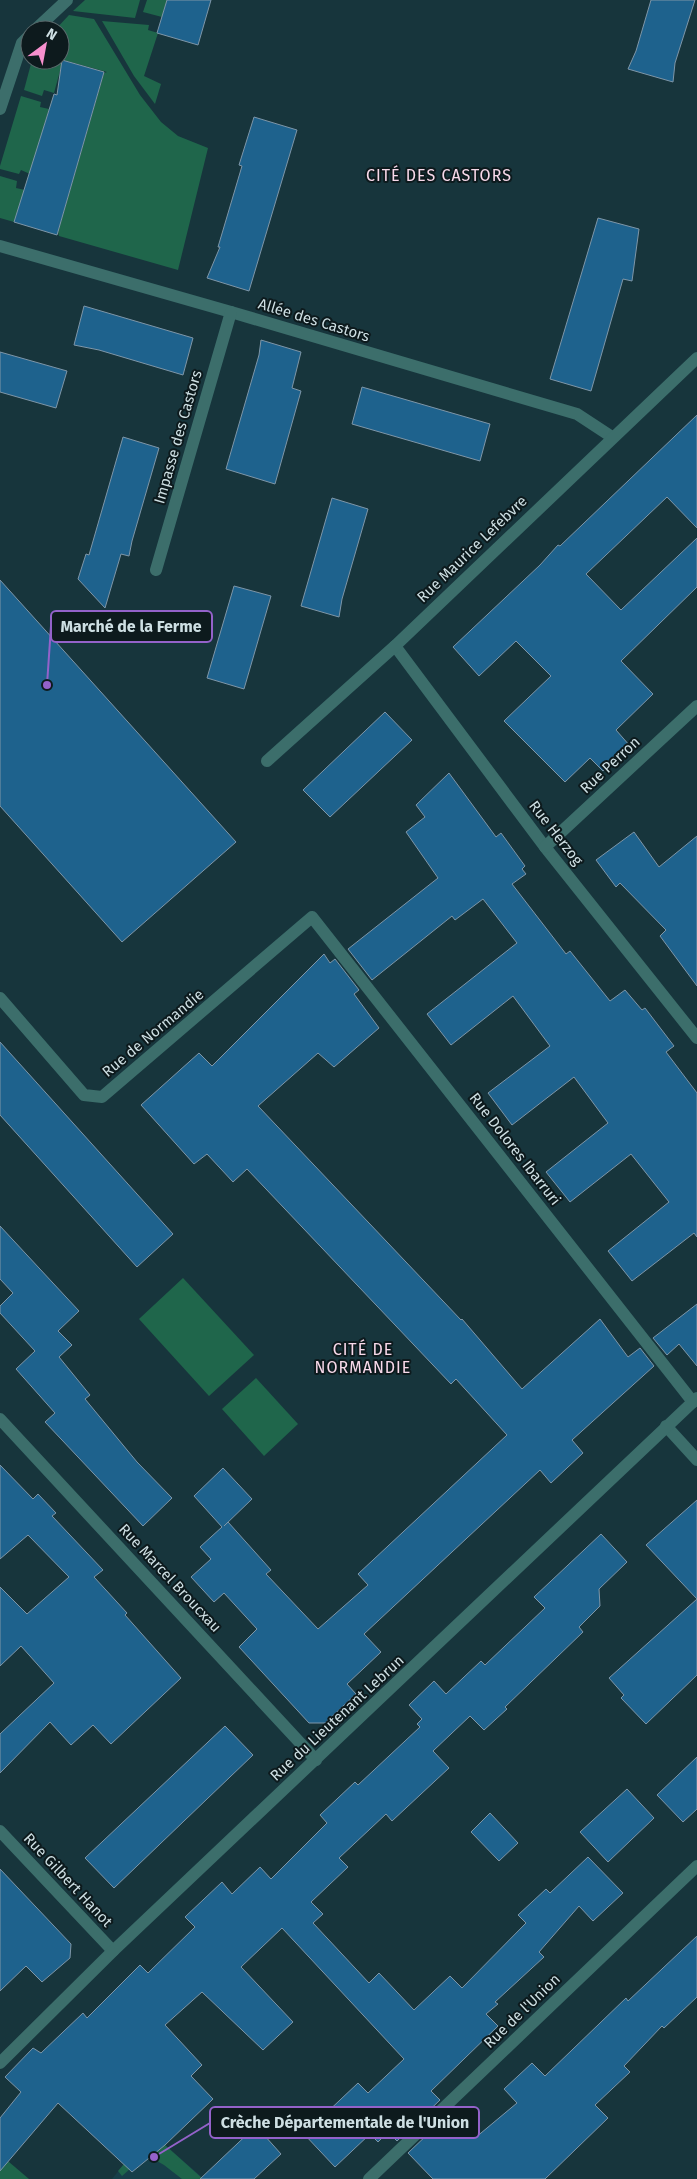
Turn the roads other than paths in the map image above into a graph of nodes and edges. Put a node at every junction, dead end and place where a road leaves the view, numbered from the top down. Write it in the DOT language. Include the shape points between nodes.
graph roads {
  1 [pos="66,0"];
  2 [pos="45,20"];
  3 [pos="20,49"];
  4 [pos="0,109"];
  5 [pos="0,246"];
  6 [pos="230,312"];
  7 [pos="697,358"];
  8 [pos="612,437"];
  9 [pos="156,570"];
  10 [pos="395,646"];
  11 [pos="697,706"];
  12 [pos="267,761"];
  13 [pos="545,846"];
  14 [pos="312,917"];
  15 [pos="0,998"];
  16 [pos="697,1038"];
  17 [pos="695,1400"];
  18 [pos="0,1419"];
  19 [pos="666,1426"];
  20 [pos="697,1460"];
  21 [pos="316,1760"];
  22 [pos="0,1831"];
  23 [pos="697,1866"];
  24 [pos="113,1951"];
  25 [pos="0,2063"];
  26 [pos="369,2179"];
  1 -- 2 [label="street"];
  3 -- 4 [label="street"];
  5 -- 6 [label="street, Allée des Castors"];
  6 -- 8 [label="street, Allée des Castors" via="577,414"];
  6 -- 9 [label="street, Impasse des Castors"];
  7 -- 8 [label="street, Rue Maurice Lefebvre"];
  8 -- 10 [label="street, Rue Maurice Lefebvre"];
  10 -- 12 [label="street, Rue Maurice Lefebvre"];
  10 -- 13 [label="street, Rue Herzog"];
  11 -- 13 [label="street, Rue Perron"];
  13 -- 16 [label="street, Rue Herzog"];
  14 -- 15 [label="street, Rue de Normandie" via="102,1097 84,1095"];
  14 -- 17 [label="street, Rue Dolores Ibarruri"];
  17 -- 19 [label="street, Rue du Lieutenant Lebrun"];
  18 -- 21 [label="street, Rue Marcel Broucxau"];
  19 -- 20 [label="street"];
  19 -- 21 [label="street, Rue du Lieutenant Lebrun"];
  21 -- 24 [label="street, Rue du Lieutenant Lebrun"];
  22 -- 24 [label="street, Rue Gilbert Hanot"];
  23 -- 26 [label="street, Rue de l'Union"];
  24 -- 25 [label="street, Rue du Lieutenant Lebrun"];
}
